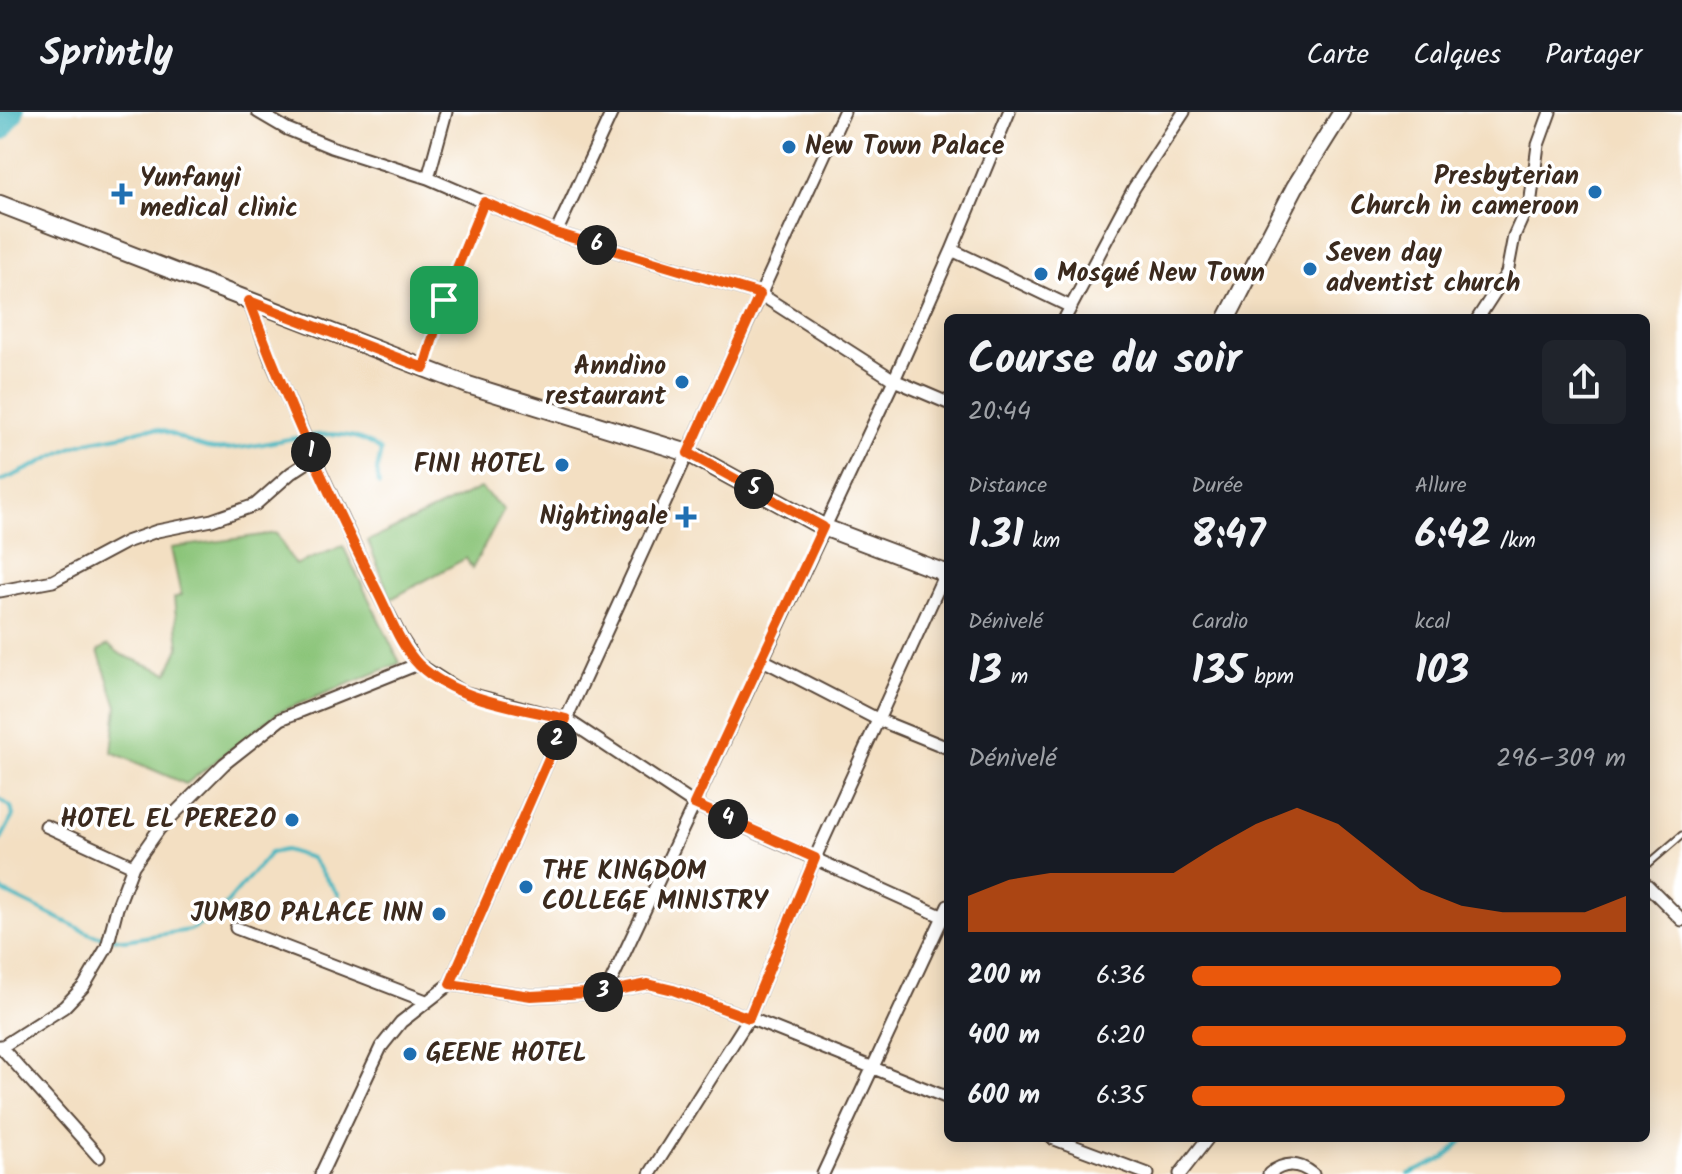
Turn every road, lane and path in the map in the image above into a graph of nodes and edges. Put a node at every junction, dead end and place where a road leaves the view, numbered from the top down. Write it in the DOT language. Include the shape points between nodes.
graph roads {
  1 [pos="258,112"];
  2 [pos="446,112"];
  3 [pos="612,112"];
  4 [pos="844,112"];
  5 [pos="1009,112"];
  6 [pos="1184,112"];
  7 [pos="1342,112"];
  8 [pos="1550,112"];
  9 [pos="428,178"];
  10 [pos="484,202"];
  11 [pos="0,204"];
  12 [pos="556,233"];
  13 [pos="952,250"];
  14 [pos="760,294"];
  15 [pos="249,301"];
  16 [pos="1068,312"];
  17 [pos="1229,314"];
  18 [pos="1481,314"];
  19 [pos="424,368"];
  20 [pos="894,380"];
  21 [pos="944,401"];
  22 [pos="688,453"];
  23 [pos="314,458"];
  24 [pos="823,527"];
  25 [pos="944,571"];
  26 [pos="944,579"];
  27 [pos="0,591"];
  28 [pos="763,660"];
  29 [pos="418,664"];
  30 [pos="566,719"];
  31 [pos="879,720"];
  32 [pos="944,746"];
  33 [pos="694,804"];
  34 [pos="46,826"];
  35 [pos="1682,835"];
  36 [pos="815,858"];
  37 [pos="1650,863"];
  38 [pos="133,866"];
  39 [pos="1650,888"];
  40 [pos="944,913"];
  41 [pos="944,918"];
  42 [pos="1682,920"];
  43 [pos="236,928"];
  44 [pos="450,984"];
  45 [pos="606,992"];
  46 [pos="426,1001"];
  47 [pos="749,1018"];
  48 [pos="0,1047"];
  49 [pos="874,1067"];
  50 [pos="944,1096"];
  51 [pos="1063,1142"];
  52 [pos="1205,1142"];
  53 [pos="99,1157"];
  54 [pos="321,1174"];
  55 [pos="650,1174"];
  56 [pos="823,1174"];
  57 [pos="1148,1174"];
  58 [pos="1180,1174"];
  59 [pos="1269,1174"];
  60 [pos="1313,1174"];
  1 -- 9 [label="street" via="331,147"];
  2 -- 9 [label="street"];
  3 -- 12 [label="street"];
  4 -- 14 [label="street"];
  5 -- 13 [label="street"];
  6 -- 16 [label="street" via="1134,188"];
  7 -- 17 [label="main road" via="1295,187"];
  8 -- 18 [label="street" via="1507,273"];
  9 -- 10 [label="street"];
  10 -- 12 [label="street"];
  10 -- 19 [label="lane" via="444,300"];
  11 -- 15 [label="main road"];
  12 -- 14 [label="street"];
  13 -- 16 [label="street"];
  13 -- 20 [label="street"];
  14 -- 20 [label="street"];
  14 -- 22 [label="street"];
  15 -- 19 [label="main road"];
  15 -- 23 [label="street"];
  19 -- 22 [label="main road"];
  20 -- 21 [label="street"];
  20 -- 24 [label="street"];
  22 -- 24 [label="main road"];
  22 -- 30 [label="street"];
  23 -- 27 [label="street" via="255,505 126,542 53,581"];
  23 -- 29 [label="street" via="364,566"];
  24 -- 25 [label="main road"];
  24 -- 28 [label="street"];
  26 -- 31 [label="street"];
  28 -- 31 [label="street"];
  28 -- 33 [label="street"];
  29 -- 30 [label="street" via="462,692"];
  29 -- 38 [label="street" via="281,719 255,737 159,829"];
  30 -- 33 [label="street"];
  30 -- 44 [label="street"];
  31 -- 32 [label="street"];
  31 -- 36 [label="street"];
  33 -- 36 [label="street"];
  33 -- 45 [label="street"];
  34 -- 38 [label="street"];
  35 -- 37 [label="lane"];
  36 -- 40 [label="street"];
  36 -- 47 [label="street"];
  38 -- 48 [label="street" via="107,947 84,986 64,1007"];
  39 -- 42 [label="street"];
  41 -- 49 [label="street"];
  43 -- 46 [label="street"];
  44 -- 45 [label="street" via="531,996"];
  44 -- 46 [label="street"];
  45 -- 47 [label="street" via="648,984"];
  46 -- 54 [label="street" via="381,1047"];
  47 -- 49 [label="street"];
  47 -- 55 [label="street"];
  48 -- 53 [label="street"];
  49 -- 50 [label="street"];
  49 -- 56 [label="street"];
  51 -- 57 [label="street"];
  52 -- 58 [label="street"];
  59 -- 60 [label="street" via="1292,1164"];
}
